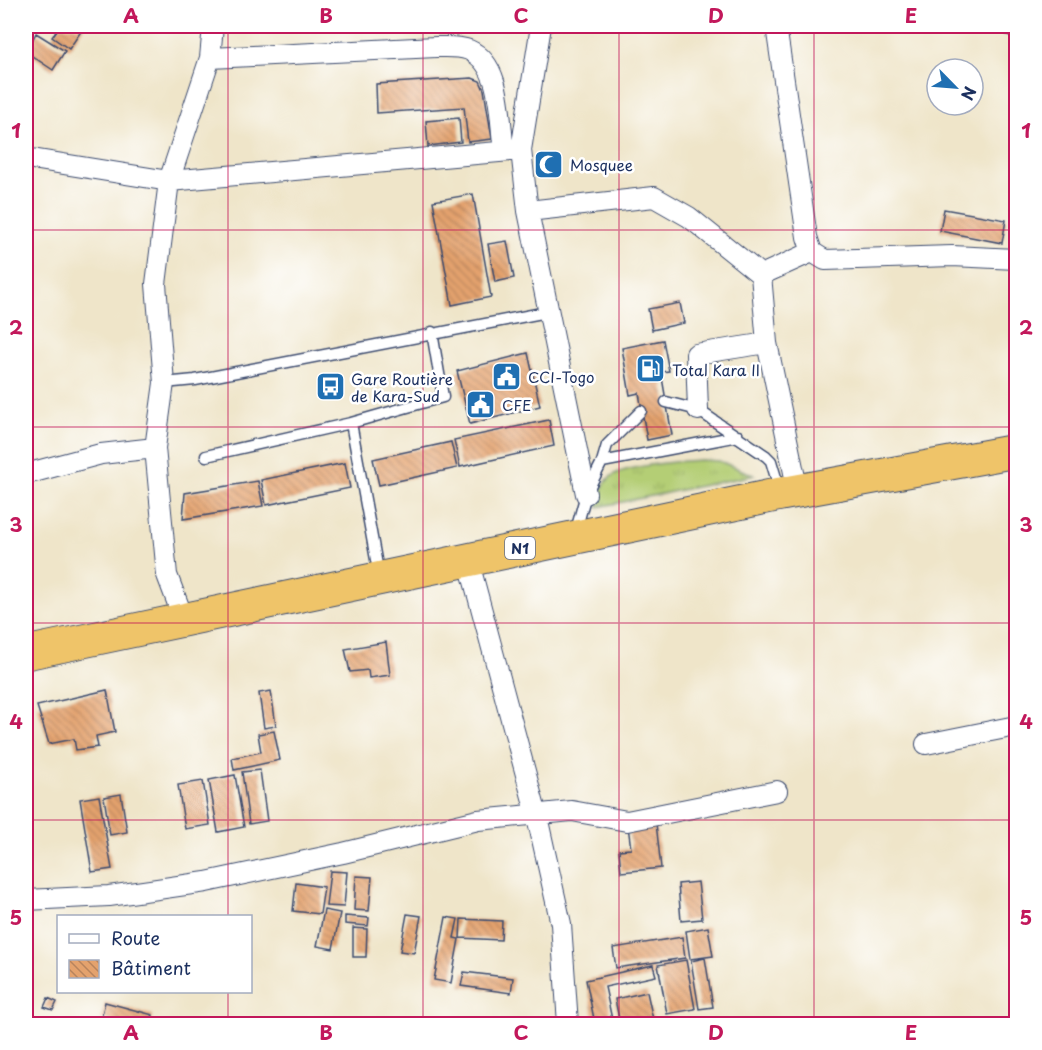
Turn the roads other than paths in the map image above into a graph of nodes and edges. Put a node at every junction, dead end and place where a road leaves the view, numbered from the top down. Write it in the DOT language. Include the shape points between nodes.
graph roads {
  1 [pos="213,26"];
  2 [pos="541,26"];
  3 [pos="776,26"];
  4 [pos="210,58"];
  5 [pos="512,151"];
  6 [pos="26,158"];
  7 [pos="169,181"];
  8 [pos="528,211"];
  9 [pos="812,252"];
  10 [pos="1017,259"];
  11 [pos="761,275"];
  12 [pos="547,312"];
  13 [pos="432,332"];
  14 [pos="767,343"];
  15 [pos="164,383"];
  16 [pos="666,402"];
  17 [pos="698,410"];
  18 [pos="641,411"];
  19 [pos="351,423"];
  20 [pos="738,436"];
  21 [pos="155,448"];
  22 [pos="1017,451"];
  23 [pos="206,456"];
  24 [pos="602,462"];
  25 [pos="26,474"];
  26 [pos="789,493"];
  27 [pos="586,494"];
  28 [pos="574,537"];
  29 [pos="468,559"];
  30 [pos="380,578"];
  31 [pos="184,620"];
  32 [pos="26,653"];
  33 [pos="1017,726"];
  34 [pos="926,744"];
  35 [pos="777,791"];
  36 [pos="536,812"];
  37 [pos="26,900"];
  38 [pos="568,1024"];
  1 -- 4 [label="street"];
  2 -- 5 [label="street"];
  3 -- 9 [label="street"];
  4 -- 5 [label="street" via="436,47 467,49 484,60 493,79"];
  4 -- 7 [label="street"];
  5 -- 7 [label="street"];
  5 -- 8 [label="street"];
  6 -- 7 [label="street"];
  7 -- 15 [label="street" via="156,284"];
  8 -- 11 [label="street" via="654,197 689,217"];
  8 -- 12 [label="street"];
  9 -- 10 [label="street" via="825,260 952,256"];
  9 -- 11 [label="street"];
  11 -- 14 [label="street"];
  12 -- 13 [label="lane"];
  12 -- 27 [label="street"];
  13 -- 15 [label="lane"];
  13 -- 19 [label="lane" via="442,398"];
  14 -- 17 [label="street" via="696,354"];
  14 -- 26 [label="street"];
  15 -- 21 [label="street"];
  16 -- 17 [label="lane"];
  17 -- 20 [label="lane"];
  18 -- 24 [label="lane" via="607,445"];
  19 -- 23 [label="lane"];
  19 -- 30 [label="lane"];
  20 -- 24 [label="lane"];
  20 -- 26 [label="lane" via="771,461"];
  21 -- 25 [label="street" via="101,454"];
  21 -- 31 [label="street" via="167,575"];
  22 -- 26 [label="highway, N1"];
  24 -- 27 [label="lane"];
  26 -- 28 [label="highway, N1"];
  27 -- 28 [label="lane"];
  28 -- 29 [label="highway, N1"];
  29 -- 30 [label="highway, N1"];
  29 -- 36 [label="street"];
  30 -- 31 [label="highway, N1"];
  31 -- 32 [label="highway, N1"];
  33 -- 34 [label="street"];
  35 -- 36 [label="street" via="627,821 596,813"];
  36 -- 37 [label="street" via="478,820 206,882 109,896"];
  36 -- 38 [label="street" via="561,924"];
}
